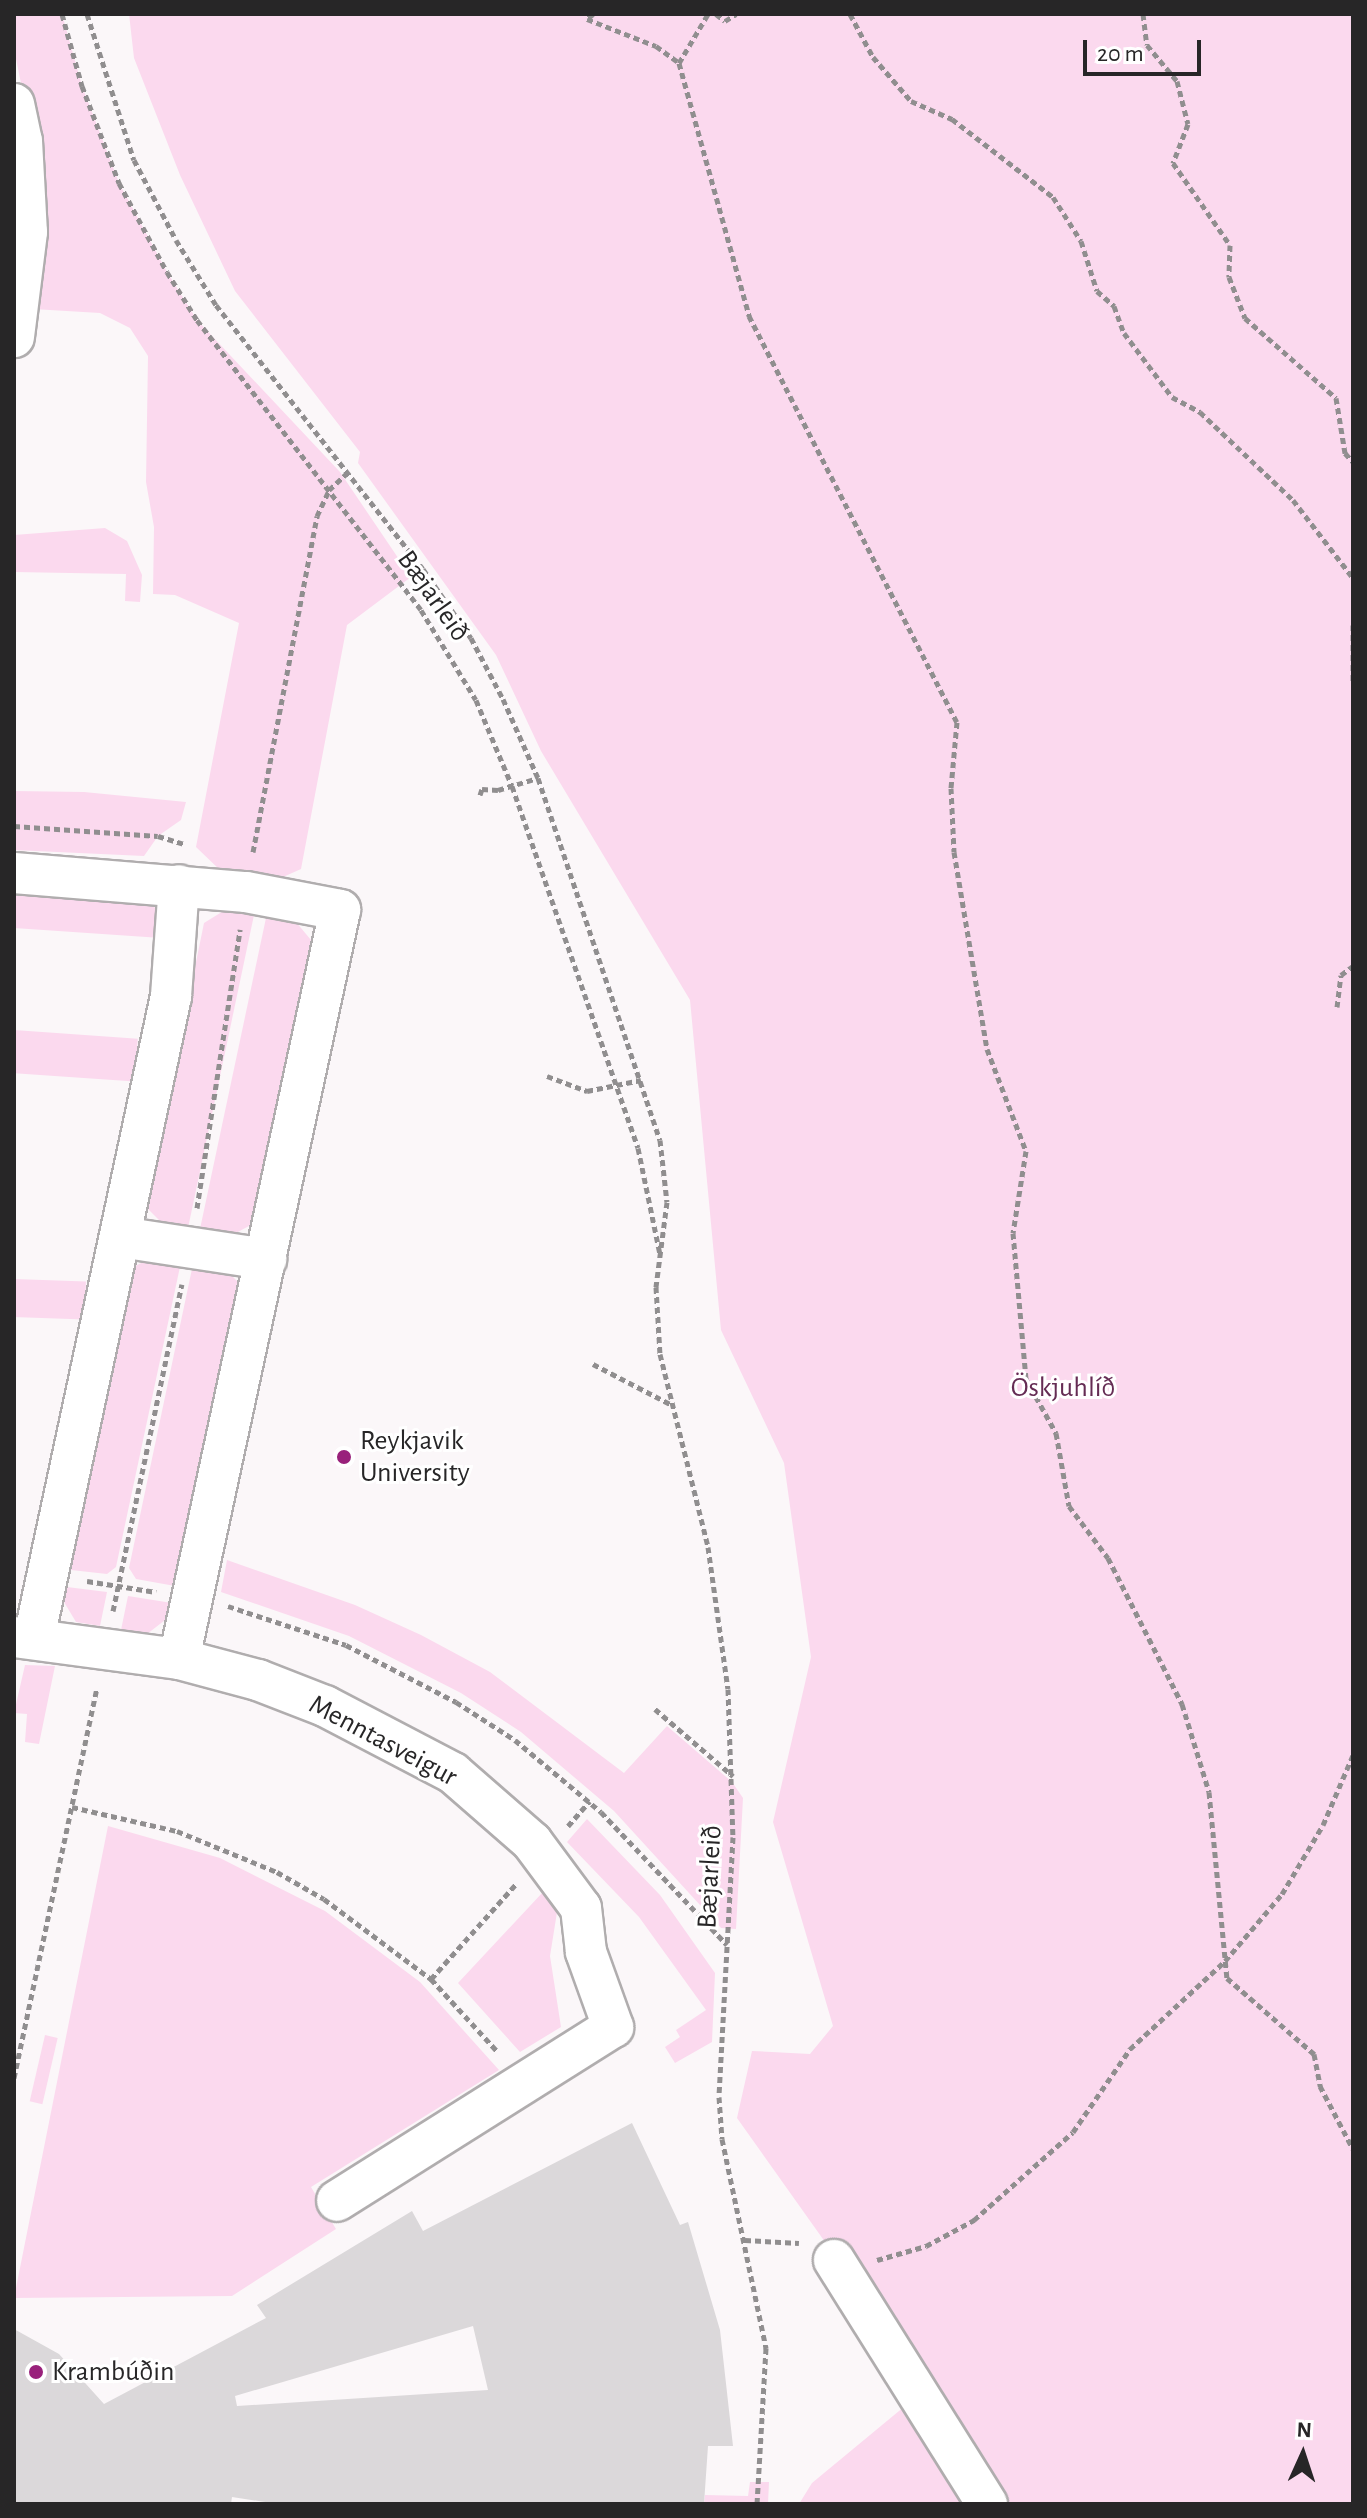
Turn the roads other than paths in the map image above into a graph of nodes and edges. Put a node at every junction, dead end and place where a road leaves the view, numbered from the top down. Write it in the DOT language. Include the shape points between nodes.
graph roads {
  1 [pos="14,104"];
  2 [pos="14,337"];
  3 [pos="14,873"];
  4 [pos="179,885"];
  5 [pos="120,1237"];
  6 [pos="266,1259"];
  7 [pos="24,1637"];
  8 [pos="179,1659"];
  9 [pos="337,2201"];
  10 [pos="834,2260"];
  11 [pos="987,2504"];
  1 -- 2 [label="lane" via="22,141 27,232"];
  3 -- 4 [label="lane"];
  4 -- 5 [label="lane" via="171,996"];
  4 -- 6 [label="lane" via="340,910"];
  5 -- 6 [label="lane"];
  5 -- 7 [label="lane"];
  6 -- 8 [label="lane"];
  7 -- 8 [label="lane, Menntasveigur"];
  8 -- 9 [label="lane, Menntasveigur" via="258,1680 388,1736 453,1773 543,1854 581,1908 586,1952 613,2027"];
  10 -- 11 [label="lane"];
}
